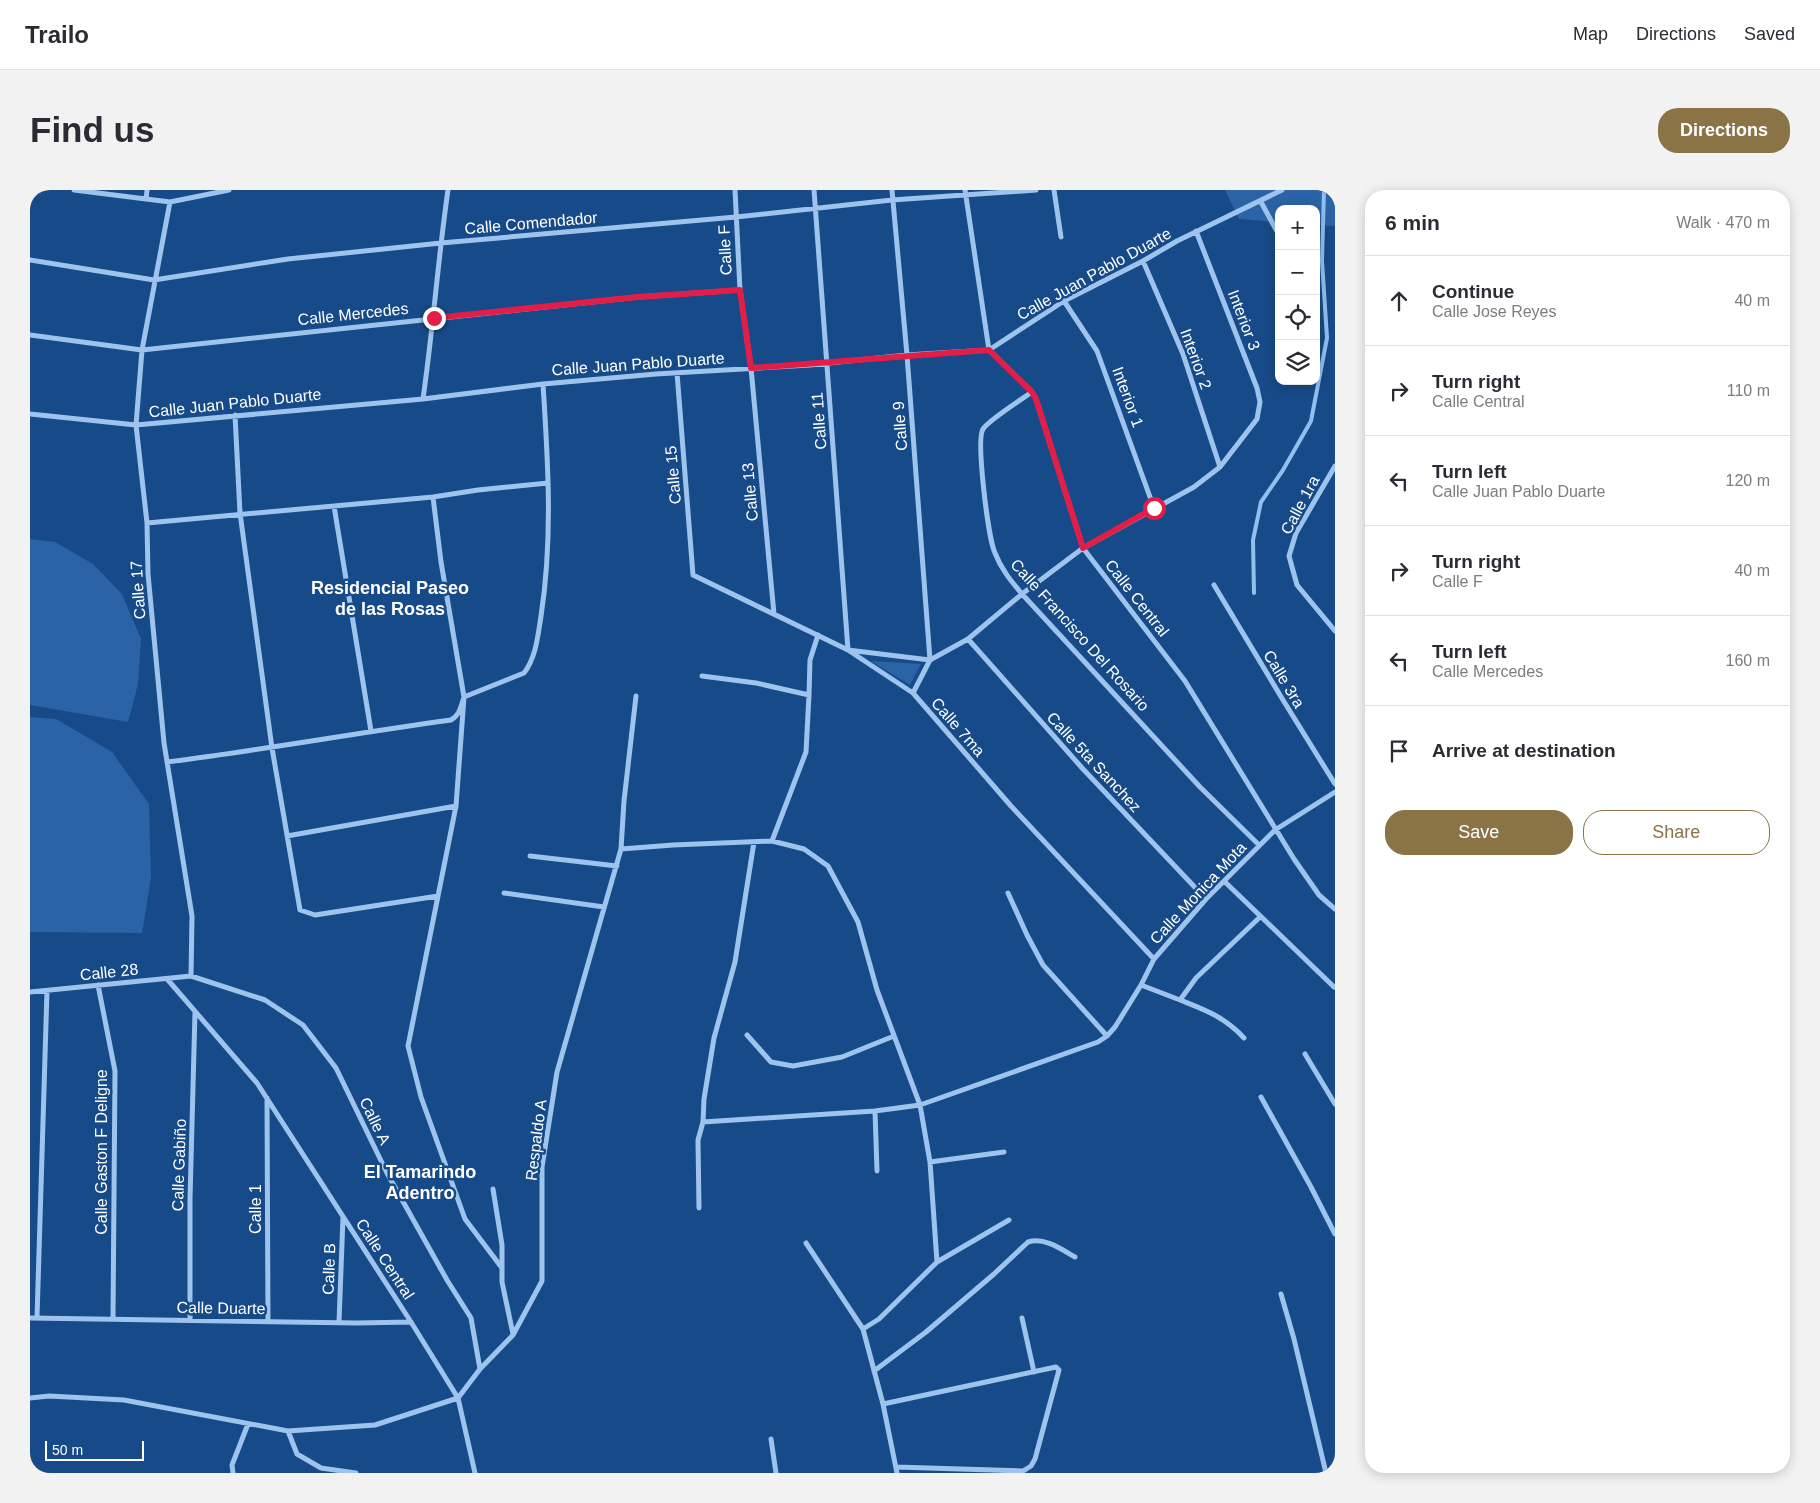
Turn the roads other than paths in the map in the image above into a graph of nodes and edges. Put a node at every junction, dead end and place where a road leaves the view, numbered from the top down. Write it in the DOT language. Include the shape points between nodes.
graph roads {
  1 [pos="74,190"];
  2 [pos="147,190"];
  3 [pos="229,190"];
  4 [pos="448,190"];
  5 [pos="735,190"];
  6 [pos="814,190"];
  7 [pos="892,190"];
  8 [pos="1036,190"];
  9 [pos="1054,190"];
  10 [pos="1282,190"];
  11 [pos="965,192"];
  12 [pos="146,199"];
  13 [pos="892,200"];
  14 [pos="170,202"];
  15 [pos="1261,202"];
  16 [pos="815,208"];
  17 [pos="736,217"];
  18 [pos="1275,228"];
  19 [pos="1196,231"];
  20 [pos="1061,237"];
  21 [pos="441,243"];
  22 [pos="30,260"];
  23 [pos="1144,260"];
  24 [pos="154,280"];
  25 [pos="740,290"];
  26 [pos="1064,301"];
  27 [pos="434,318"];
  28 [pos="30,335"];
  29 [pos="142,350"];
  30 [pos="989,350"];
  31 [pos="907,355"];
  32 [pos="828,363"];
  33 [pos="751,368"];
  34 [pos="677,373"];
  35 [pos="543,384"];
  36 [pos="1032,392"];
  37 [pos="423,398"];
  38 [pos="30,414"];
  39 [pos="235,415"];
  40 [pos="136,425"];
  41 [pos="1335,466"];
  42 [pos="1220,467"];
  43 [pos="548,483"];
  44 [pos="433,497"];
  45 [pos="334,506"];
  46 [pos="1154,508"];
  47 [pos="240,513"];
  48 [pos="147,522"];
  49 [pos="1083,548"];
  50 [pos="693,575"];
  51 [pos="1214,585"];
  52 [pos="1022,594"];
  53 [pos="774,614"];
  54 [pos="1335,631"];
  55 [pos="818,635"];
  56 [pos="968,639"];
  57 [pos="848,650"];
  58 [pos="930,660"];
  59 [pos="702,676"];
  60 [pos="913,693"];
  61 [pos="808,695"];
  62 [pos="636,696"];
  63 [pos="464,697"];
  64 [pos="370,731"];
  65 [pos="272,748"];
  66 [pos="167,762"];
  67 [pos="1335,784"];
  68 [pos="1335,792"];
  69 [pos="456,806"];
  70 [pos="1275,830"];
  71 [pos="287,836"];
  72 [pos="772,841"];
  73 [pos="754,842"];
  74 [pos="1259,845"];
  75 [pos="622,849"];
  76 [pos="530,856"];
  77 [pos="617,866"];
  78 [pos="1224,882"];
  79 [pos="504,893"];
  80 [pos="1008,893"];
  81 [pos="438,896"];
  82 [pos="1206,899"];
  83 [pos="604,906"];
  84 [pos="1335,909"];
  85 [pos="1260,916"];
  86 [pos="1154,959"];
  87 [pos="191,976"];
  88 [pos="168,980"];
  89 [pos="98,985"];
  90 [pos="1141,985"];
  91 [pos="1334,987"];
  92 [pos="47,991"];
  93 [pos="30,992"];
  94 [pos="1180,1000"];
  95 [pos="195,1011"];
  96 [pos="747,1035"];
  97 [pos="894,1036"];
  98 [pos="1107,1036"];
  99 [pos="1244,1038"];
  100 [pos="1305,1054"];
  101 [pos="1261,1097"];
  102 [pos="267,1098"];
  103 [pos="1335,1104"];
  104 [pos="920,1105"];
  105 [pos="875,1111"];
  106 [pos="703,1122"];
  107 [pos="1004,1152"];
  108 [pos="930,1162"];
  109 [pos="877,1171"];
  110 [pos="493,1189"];
  111 [pos="699,1208"];
  112 [pos="343,1216"];
  113 [pos="1009,1220"];
  114 [pos="1335,1234"];
  115 [pos="806,1243"];
  116 [pos="1076,1256"];
  117 [pos="937,1262"];
  118 [pos="502,1268"];
  119 [pos="1282,1294"];
  120 [pos="30,1318"];
  121 [pos="36,1318"];
  122 [pos="1022,1318"];
  123 [pos="113,1319"];
  124 [pos="190,1320"];
  125 [pos="268,1321"];
  126 [pos="339,1322"];
  127 [pos="411,1322"];
  128 [pos="863,1329"];
  129 [pos="513,1335"];
  130 [pos="480,1369"];
  131 [pos="874,1371"];
  132 [pos="1034,1372"];
  133 [pos="30,1398"];
  134 [pos="458,1398"];
  135 [pos="883,1404"];
  136 [pos="248,1424"];
  137 [pos="288,1431"];
  138 [pos="770,1439"];
  139 [pos="896,1470"];
  140 [pos="233,1473"];
  141 [pos="356,1473"];
  142 [pos="475,1473"];
  143 [pos="776,1473"];
  144 [pos="1326,1473"];
  1 -- 12 [label="street"];
  2 -- 12 [label="street"];
  3 -- 14 [label="street"];
  4 -- 21 [label="street"];
  5 -- 17 [label="street, Calle F"];
  6 -- 16 [label="street, Calle 11"];
  7 -- 13 [label="street, Calle 9"];
  8 -- 11 [label="street, Calle Comendador"];
  9 -- 20 [label="street"];
  10 -- 15 [label="street, Calle Juan Pablo Duarte"];
  11 -- 13 [label="street, Calle Comendador"];
  11 -- 30 [label="street"];
  12 -- 14 [label="street"];
  13 -- 16 [label="street, Calle Comendador"];
  13 -- 31 [label="street, Calle 9"];
  14 -- 24 [label="street, Calle 17"];
  15 -- 18 [label="street"];
  15 -- 19 [label="street, Calle Juan Pablo Duarte"];
  16 -- 17 [label="street, Calle Comendador"];
  16 -- 32 [label="street, Calle 11"];
  17 -- 21 [label="street, Calle Comendador"];
  17 -- 25 [label="street, Calle F"];
  19 -- 23 [label="street, Calle Juan Pablo Duarte"];
  19 -- 42 [label="street, Interior 3" via="1260,402 1257,419"];
  21 -- 24 [label="street, Calle Comendador" via="288,259"];
  21 -- 27 [label="street"];
  22 -- 24 [label="street, Calle Comendador"];
  23 -- 26 [label="street, Calle Juan Pablo Duarte"];
  23 -- 42 [label="street, Interior 2" via="1183,354"];
  24 -- 29 [label="street, Calle 17"];
  25 -- 27 [label="street, Calle Mercedes"];
  25 -- 33 [label="street, Calle F"];
  26 -- 30 [label="street, Calle Juan Pablo Duarte"];
  26 -- 46 [label="street, Interior 1" via="1097,351"];
  27 -- 29 [label="street, Calle Mercedes"];
  27 -- 37 [label="street"];
  28 -- 29 [label="street, Calle Mercedes"];
  29 -- 40 [label="street, Calle 17"];
  30 -- 31 [label="street, Calle Juan Pablo Duarte"];
  30 -- 36 [label="street, Calle Central"];
  31 -- 32 [label="street, Calle Juan Pablo Duarte"];
  31 -- 58 [label="street, Calle 9"];
  32 -- 33 [label="street, Calle Juan Pablo Duarte"];
  32 -- 57 [label="street, Calle 11"];
  33 -- 34 [label="street, Calle Juan Pablo Duarte"];
  33 -- 53 [label="street, Calle 13"];
  34 -- 35 [label="street, Calle Juan Pablo Duarte"];
  34 -- 50 [label="street, Calle 15"];
  35 -- 37 [label="street, Calle Juan Pablo Duarte"];
  35 -- 43 [label="street"];
  36 -- 49 [label="street, Calle Central"];
  36 -- 52 [label="street, Calle Francisco Del Rosario" via="986,425 981,433 983,483 994,551 1002,569"];
  37 -- 39 [label="street, Calle Juan Pablo Duarte"];
  38 -- 40 [label="street, Calle Juan Pablo Duarte"];
  39 -- 40 [label="street, Calle Juan Pablo Duarte"];
  39 -- 47 [label="street"];
  40 -- 48 [label="street, Calle 17"];
  41 -- 54 [label="street, Calle 1ra" via="1296,533 1289,556 1297,586"];
  42 -- 46 [label="street"];
  43 -- 44 [label="street"];
  43 -- 63 [label="street" via="548,566 530,665 524,673"];
  44 -- 45 [label="street"];
  44 -- 63 [label="street"];
  45 -- 47 [label="street"];
  45 -- 64 [label="street"];
  46 -- 49 [label="street"];
  47 -- 48 [label="street"];
  47 -- 65 [label="street"];
  48 -- 66 [label="street, Calle 17" via="148,574"];
  49 -- 52 [label="street"];
  49 -- 70 [label="street, Calle Central" via="1185,681"];
  50 -- 53 [label="street, Calle 7ma"];
  51 -- 67 [label="street, Calle 3ra"];
  52 -- 56 [label="street"];
  52 -- 74 [label="street, Calle Francisco Del Rosario" via="1200,787"];
  53 -- 55 [label="street, Calle 7ma"];
  55 -- 57 [label="street, Calle 7ma"];
  55 -- 61 [label="street" via="810,660"];
  56 -- 58 [label="street"];
  56 -- 82 [label="street, Calle 5ta Sanchez" via="1082,769"];
  57 -- 58 [label="street"];
  57 -- 60 [label="street, Calle 7ma"];
  58 -- 60 [label="street"];
  59 -- 61 [label="street" via="756,683"];
  60 -- 86 [label="street, Calle 7ma" via="1011,806"];
  61 -- 72 [label="street" via="806,752"];
  62 -- 75 [label="street, Respaldo A"];
  63 -- 64 [label="street" via="459,712 451,720"];
  63 -- 69 [label="street"];
  64 -- 65 [label="street"];
  65 -- 66 [label="street"];
  65 -- 71 [label="street"];
  66 -- 87 [label="street, Calle 17" via="192,916"];
  68 -- 70 [label="street, Calle Monica Mota"];
  69 -- 71 [label="street"];
  69 -- 81 [label="street"];
  70 -- 74 [label="street, Calle Monica Mota"];
  70 -- 84 [label="street, Calle Central" via="1319,895"];
  71 -- 81 [label="street" via="300,910 315,915"];
  72 -- 73 [label="street"];
  72 -- 97 [label="street" via="804,849 828,866 858,922"];
  73 -- 75 [label="street"];
  73 -- 106 [label="street" via="735,962 714,1038"];
  74 -- 78 [label="street, Calle Monica Mota"];
  75 -- 77 [label="street, Respaldo A"];
  76 -- 77 [label="street"];
  77 -- 83 [label="street, Respaldo A"];
  78 -- 82 [label="street, Calle Monica Mota"];
  78 -- 85 [label="street"];
  79 -- 83 [label="street"];
  80 -- 98 [label="street" via="1043,965"];
  81 -- 118 [label="street" via="408,1046 421,1097 465,1220"];
  82 -- 86 [label="street, Calle Monica Mota"];
  83 -- 129 [label="street, Respaldo A" via="557,1072 542,1167 542,1281"];
  85 -- 91 [label="street"];
  85 -- 94 [label="street" via="1202,972"];
  86 -- 90 [label="street, Calle Monica Mota"];
  87 -- 88 [label="street, Calle 28"];
  87 -- 130 [label="street, Calle A" via="265,1000 303,1025 336,1068 387,1174 471,1318"];
  88 -- 89 [label="street, Calle 28"];
  88 -- 95 [label="street, Calle Central"];
  89 -- 92 [label="street, Calle 28"];
  89 -- 123 [label="street, Calle Gaston F Deligne" via="115,1071"];
  90 -- 94 [label="street"];
  90 -- 98 [label="street, Calle Monica Mota"];
  92 -- 93 [label="street, Calle 28"];
  92 -- 121 [label="street"];
  94 -- 99 [label="street" via="1222,1018"];
  95 -- 102 [label="street, Calle Central"];
  95 -- 124 [label="street, Calle Gabiño"];
  96 -- 97 [label="street" via="771,1062 792,1066 842,1057"];
  97 -- 104 [label="street"];
  98 -- 104 [label="street" via="1098,1042"];
  100 -- 103 [label="street"];
  101 -- 114 [label="street"];
  102 -- 112 [label="street, Calle Central"];
  102 -- 125 [label="street, Calle 1"];
  104 -- 105 [label="street"];
  104 -- 108 [label="street"];
  105 -- 106 [label="street"];
  105 -- 109 [label="street"];
  106 -- 111 [label="street" via="698,1140"];
  107 -- 108 [label="street"];
  108 -- 117 [label="street"];
  110 -- 118 [label="street" via="502,1245"];
  112 -- 126 [label="street, Calle B"];
  112 -- 127 [label="street, Calle Central"];
  113 -- 117 [label="street"];
  115 -- 128 [label="street"];
  116 -- 131 [label="street" via="1044,1241 1028,1242 926,1332"];
  117 -- 128 [label="street" via="879,1319"];
  118 -- 129 [label="street"];
  119 -- 144 [label="street"];
  120 -- 121 [label="street, Calle Duarte"];
  121 -- 123 [label="street, Calle Duarte"];
  122 -- 132 [label="street"];
  123 -- 124 [label="street, Calle Duarte"];
  124 -- 125 [label="street, Calle Duarte"];
  125 -- 126 [label="street, Calle Duarte"];
  126 -- 127 [label="street, Calle Duarte"];
  127 -- 134 [label="street, Calle Central"];
  128 -- 131 [label="street"];
  129 -- 130 [label="street, Respaldo A"];
  130 -- 134 [label="street, Respaldo A"];
  131 -- 135 [label="street"];
  132 -- 135 [label="street"];
  132 -- 139 [label="street" via="1056,1367 1059,1375 1031,1466 1023,1470"];
  133 -- 136 [label="street" via="124,1400"];
  134 -- 137 [label="street" via="375,1425"];
  134 -- 142 [label="street, Calle Central"];
  135 -- 139 [label="street"];
  136 -- 137 [label="street"];
  136 -- 140 [label="street" via="232,1465"];
  137 -- 141 [label="street" via="297,1454 321,1468"];
  138 -- 143 [label="street"];
}
